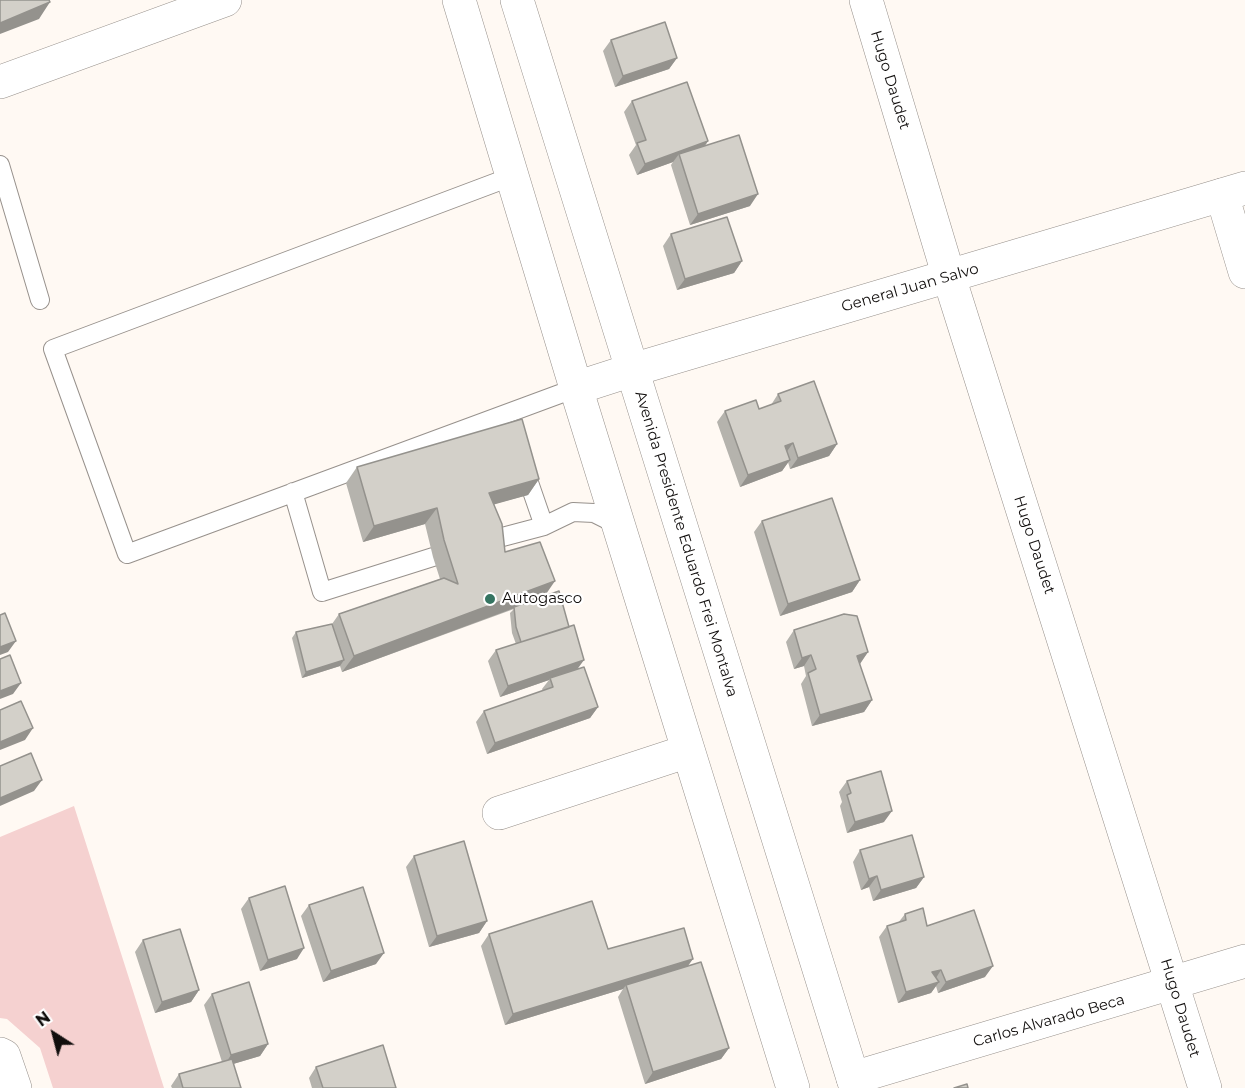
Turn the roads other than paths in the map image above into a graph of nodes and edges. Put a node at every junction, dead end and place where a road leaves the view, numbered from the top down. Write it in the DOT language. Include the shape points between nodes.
graph roads {
  1 [pos="225,0"];
  2 [pos="459,0"];
  3 [pos="517,0"];
  4 [pos="866,0"];
  5 [pos="0,82"];
  6 [pos="0,165"];
  7 [pos="513,176"];
  8 [pos="1233,192"];
  9 [pos="1245,272"];
  10 [pos="949,277"];
  11 [pos="40,300"];
  12 [pos="632,370"];
  13 [pos="576,388"];
  14 [pos="517,447"];
  15 [pos="293,492"];
  16 [pos="618,525"];
  17 [pos="544,526"];
  18 [pos="491,540"];
  19 [pos="433,556"];
  20 [pos="688,751"];
  21 [pos="499,813"];
  22 [pos="1245,961"];
  23 [pos="1173,984"];
  24 [pos="2,1055"];
  25 [pos="855,1083"];
  26 [pos="15,1088"];
  27 [pos="792,1088"];
  28 [pos="1205,1088"];
  1 -- 5 [label="street"];
  2 -- 7 [label="street"];
  3 -- 12 [label="street, Avenida Presidente Eduardo Frei Montalva"];
  4 -- 10 [label="street, Hugo Daudet"];
  6 -- 11 [label="lane"];
  7 -- 13 [label="street"];
  7 -- 15 [label="lane" via="53,349 127,554"];
  8 -- 9 [label="street"];
  8 -- 10 [label="street, General Juan Salvo"];
  10 -- 12 [label="street, General Juan Salvo"];
  10 -- 23 [label="street, Hugo Daudet"];
  12 -- 13 [label="street, General Juan Salvo"];
  12 -- 25 [label="street, Avenida Presidente Eduardo Frei Montalva"];
  13 -- 15 [label="lane" via="508,419"];
  13 -- 16 [label="street"];
  14 -- 17 [label="lane"];
  15 -- 19 [label="lane" via="322,592"];
  16 -- 17 [label="lane" via="594,513 573,512"];
  16 -- 20 [label="street"];
  17 -- 18 [label="lane"];
  20 -- 21 [label="street"];
  20 -- 27 [label="street"];
  22 -- 23 [label="street, Carlos Alvarado Beca"];
  23 -- 25 [label="street, Carlos Alvarado Beca"];
  23 -- 28 [label="street, Hugo Daudet"];
  24 -- 26 [label="street"];
}
